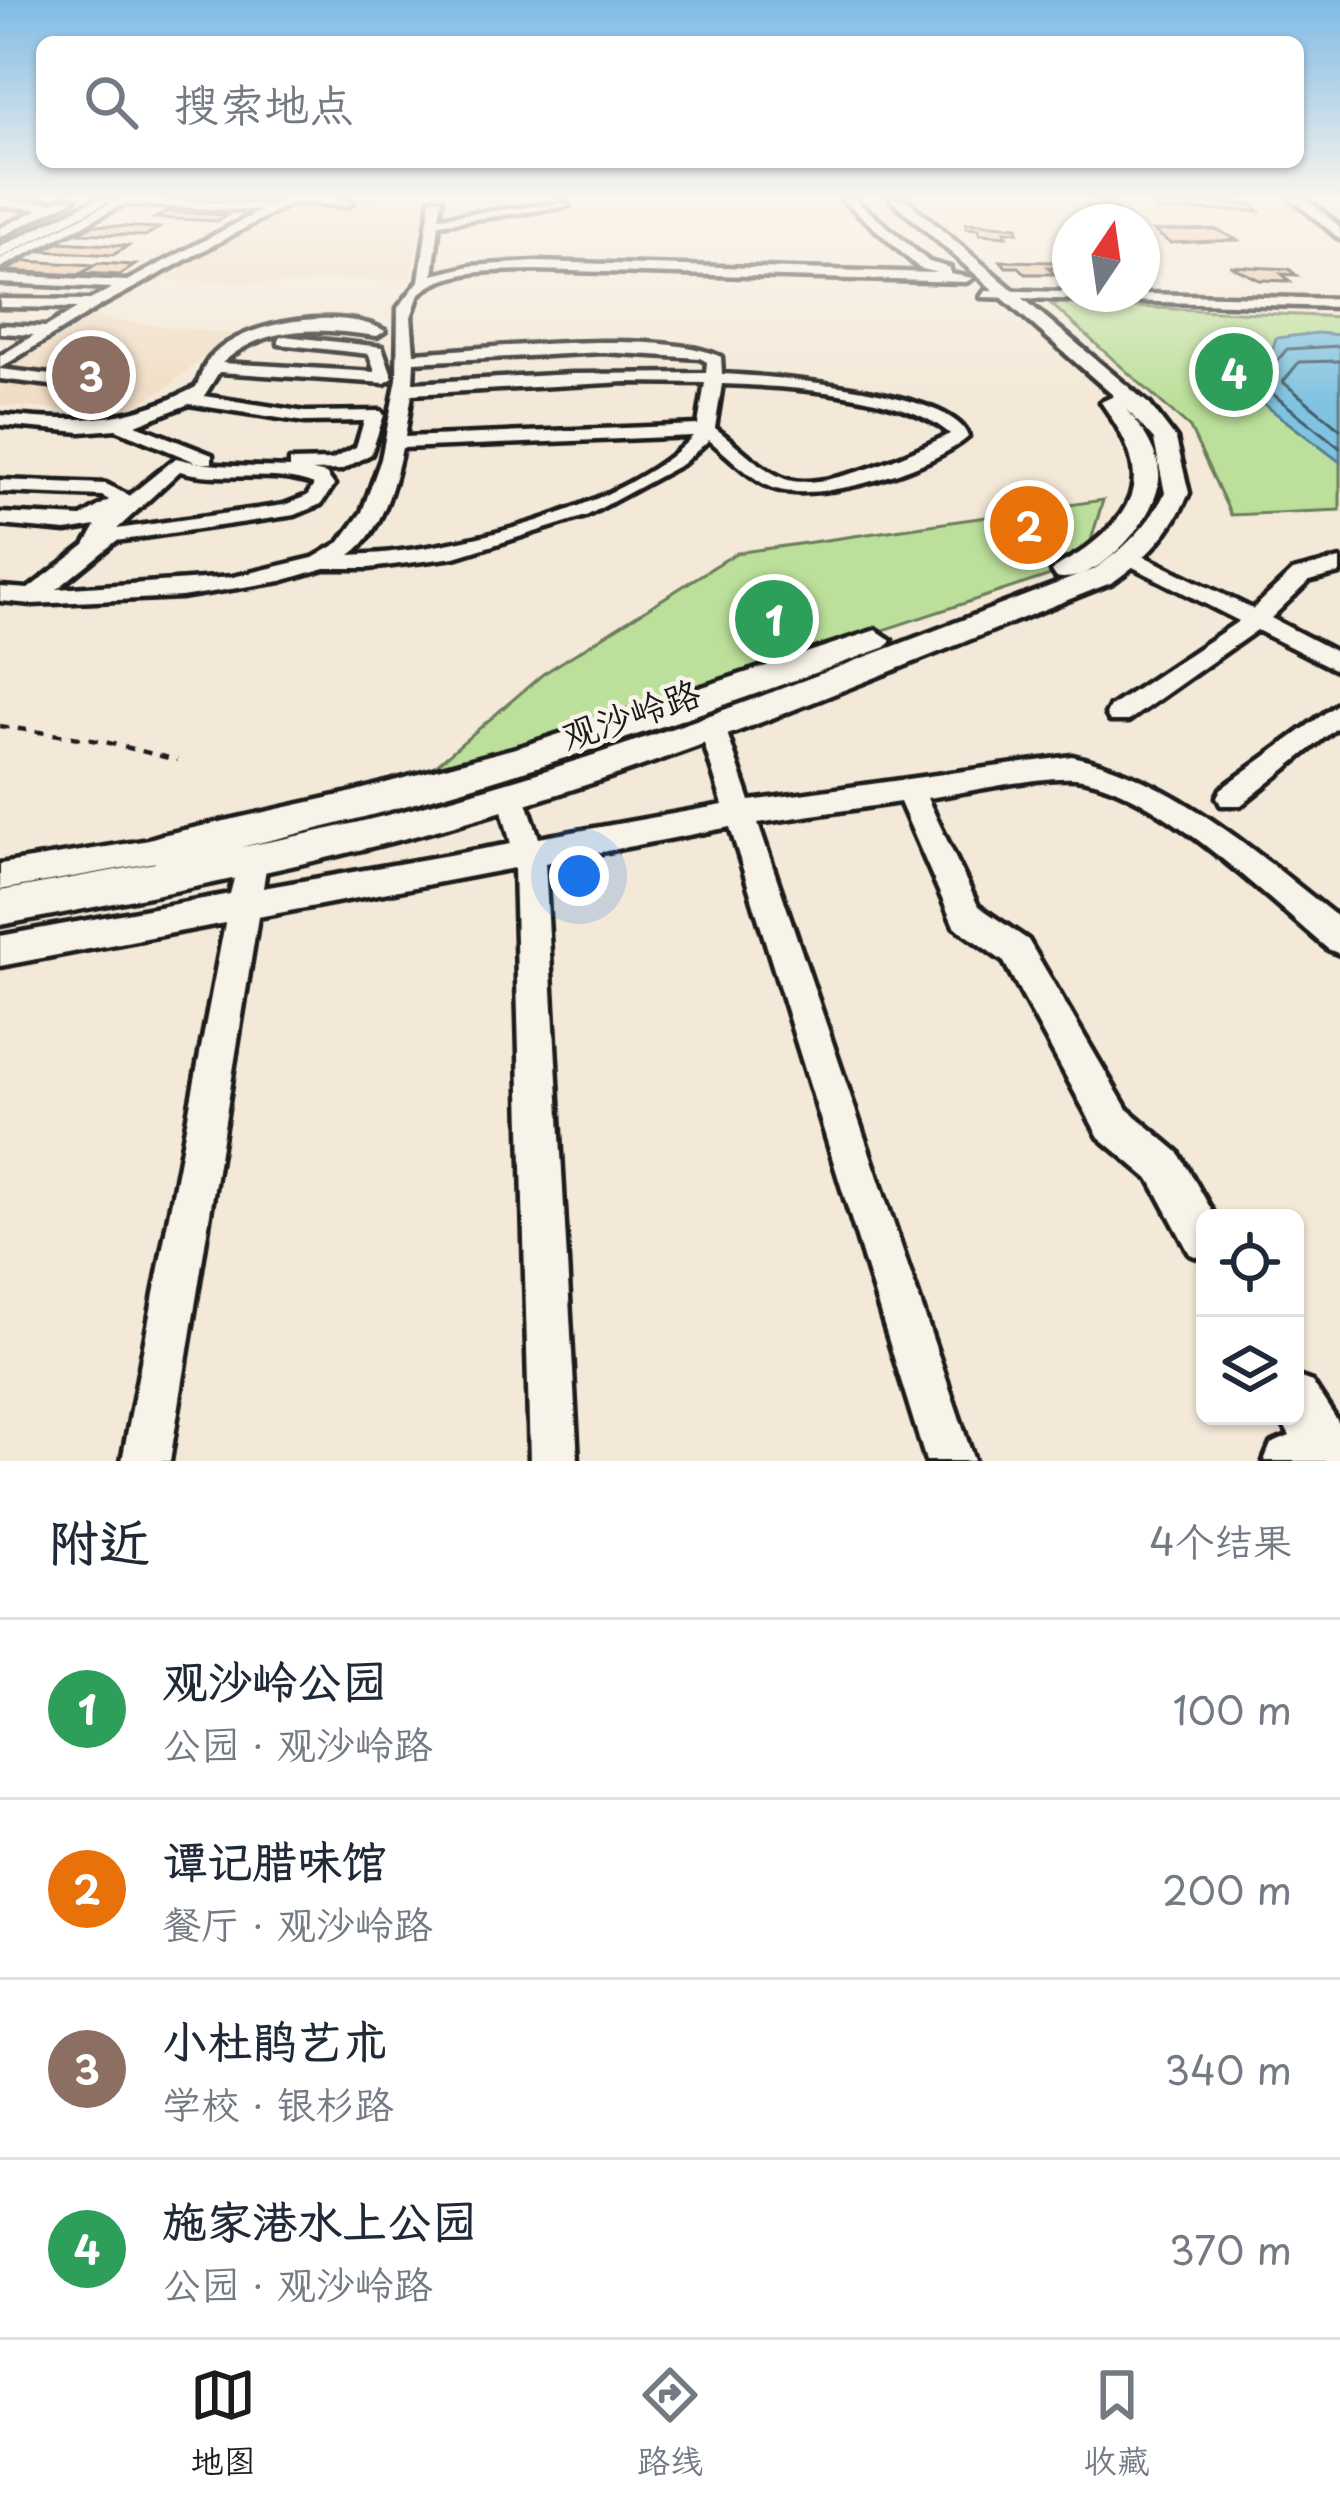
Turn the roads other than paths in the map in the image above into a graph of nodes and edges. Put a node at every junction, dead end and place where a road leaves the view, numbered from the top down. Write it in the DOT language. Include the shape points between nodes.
graph roads {
  1 [pos="163,267"];
  2 [pos="427,267"];
  3 [pos="777,267"];
  4 [pos="927,267"];
  5 [pos="959,267"];
  6 [pos="959,267"];
  7 [pos="777,274"];
  8 [pos="0,280"];
  9 [pos="425,283"];
  10 [pos="129,285"];
  11 [pos="987,289"];
  12 [pos="0,303"];
  13 [pos="95,303"];
  14 [pos="1340,303"];
  15 [pos="77,307"];
  16 [pos="42,331"];
  17 [pos="377,331"];
  18 [pos="0,333"];
  19 [pos="25,338"];
  20 [pos="262,339"];
  21 [pos="0,350"];
  22 [pos="406,358"];
  23 [pos="0,363"];
  24 [pos="211,367"];
  25 [pos="0,374"];
  26 [pos="712,377"];
  27 [pos="110,387"];
  28 [pos="406,388"];
  29 [pos="188,399"];
  30 [pos="0,420"];
  31 [pos="123,426"];
  32 [pos="707,430"];
  33 [pos="393,443"];
  34 [pos="0,486"];
  35 [pos="0,519"];
  36 [pos="96,545"];
  37 [pos="1131,557"];
  38 [pos="322,562"];
  39 [pos="1340,566"];
  40 [pos="0,594"];
  41 [pos="32,597"];
  42 [pos="1256,620"];
  43 [pos="1340,664"];
  44 [pos="1340,711"];
  45 [pos="1119,714"];
  46 [pos="712,727"];
  47 [pos="909,791"];
  48 [pos="512,795"];
  49 [pos="1231,796"];
  50 [pos="739,814"];
  51 [pos="162,850"];
  52 [pos="529,855"];
  53 [pos="252,861"];
  54 [pos="0,877"];
  55 [pos="0,908"];
  56 [pos="246,908"];
  57 [pos="1340,939"];
  58 [pos="0,951"];
  59 [pos="1196,1223"];
  60 [pos="1304,1422"];
  61 [pos="1317,1453"];
  62 [pos="146,1461"];
  63 [pos="554,1461"];
  64 [pos="950,1461"];
  1 -- 10 [label="street"];
  2 -- 9 [label="street"];
  3 -- 7 [label="street"];
  4 -- 11 [label="street"];
  5 -- 11 [label="main road, 观沙岭路"];
  6 -- 11 [label="main road, 观沙岭路"];
  7 -- 9 [label="street" via="509,269 444,273"];
  7 -- 11 [label="street"];
  8 -- 10 [label="street"];
  9 -- 22 [label="street" via="403,309"];
  10 -- 13 [label="street"];
  11 -- 14 [label="street"];
  11 -- 37 [label="main road, 观沙岭路" via="1142,410 1165,439 1177,494"];
  11 -- 51 [label="main road, 观沙岭路" via="1106,395 1148,464 1142,509 1084,564 537,757"];
  12 -- 15 [label="street"];
  13 -- 15 [label="street"];
  13 -- 23 [label="street"];
  15 -- 16 [label="street"];
  16 -- 18 [label="street"];
  16 -- 19 [label="street"];
  17 -- 24 [label="street" via="270,328"];
  18 -- 19 [label="street"];
  19 -- 21 [label="street"];
  20 -- 24 [label="street" via="376,350 385,378"];
  22 -- 26 [label="street" via="602,340 703,354 715,360"];
  22 -- 28 [label="street"];
  24 -- 29 [label="street" via="209,383"];
  25 -- 27 [label="street"];
  26 -- 28 [label="street"];
  26 -- 32 [label="street"];
  26 -- 32 [label="street" via="883,399 942,417 959,436 894,468 791,488"];
  28 -- 33 [label="street"];
  29 -- 31 [label="street"];
  29 -- 31 [label="street" via="305,417 375,415 364,450 334,466 200,458"];
  30 -- 31 [label="street"];
  32 -- 33 [label="street"];
  32 -- 38 [label="street" via="642,480 558,520 458,549"];
  33 -- 38 [label="street" via="360,536"];
  34 -- 35 [label="street" via="106,490 121,499 82,525"];
  36 -- 36 [label="street" via="122,533 289,511 314,500 324,485 297,472 233,475 176,464"];
  36 -- 41 [label="street"];
  37 -- 42 [label="street"];
  37 -- 46 [label="main road, 观沙岭路" via="1103,576"];
  38 -- 41 [label="street" via="225,583"];
  39 -- 42 [label="street" via="1301,576"];
  40 -- 41 [label="street"];
  42 -- 43 [label="street"];
  42 -- 45 [label="street"];
  44 -- 49 [label="street"];
  46 -- 48 [label="main road, 观沙岭路"];
  46 -- 50 [label="street"];
  47 -- 50 [label="street"];
  47 -- 57 [label="street" via="1101,769 1228,850"];
  47 -- 59 [label="street" via="966,916 1016,951 1113,1123 1164,1166"];
  48 -- 52 [label="street"];
  48 -- 53 [label="main road, 观沙岭路"];
  50 -- 52 [label="street"];
  50 -- 64 [label="street"];
  51 -- 54 [label="street"];
  52 -- 56 [label="street"];
  52 -- 63 [label="street"];
  53 -- 55 [label="main road, 观沙岭路"];
  53 -- 56 [label="street"];
  56 -- 58 [label="street"];
  56 -- 62 [label="street"];
  60 -- 61 [label="street"];
}
